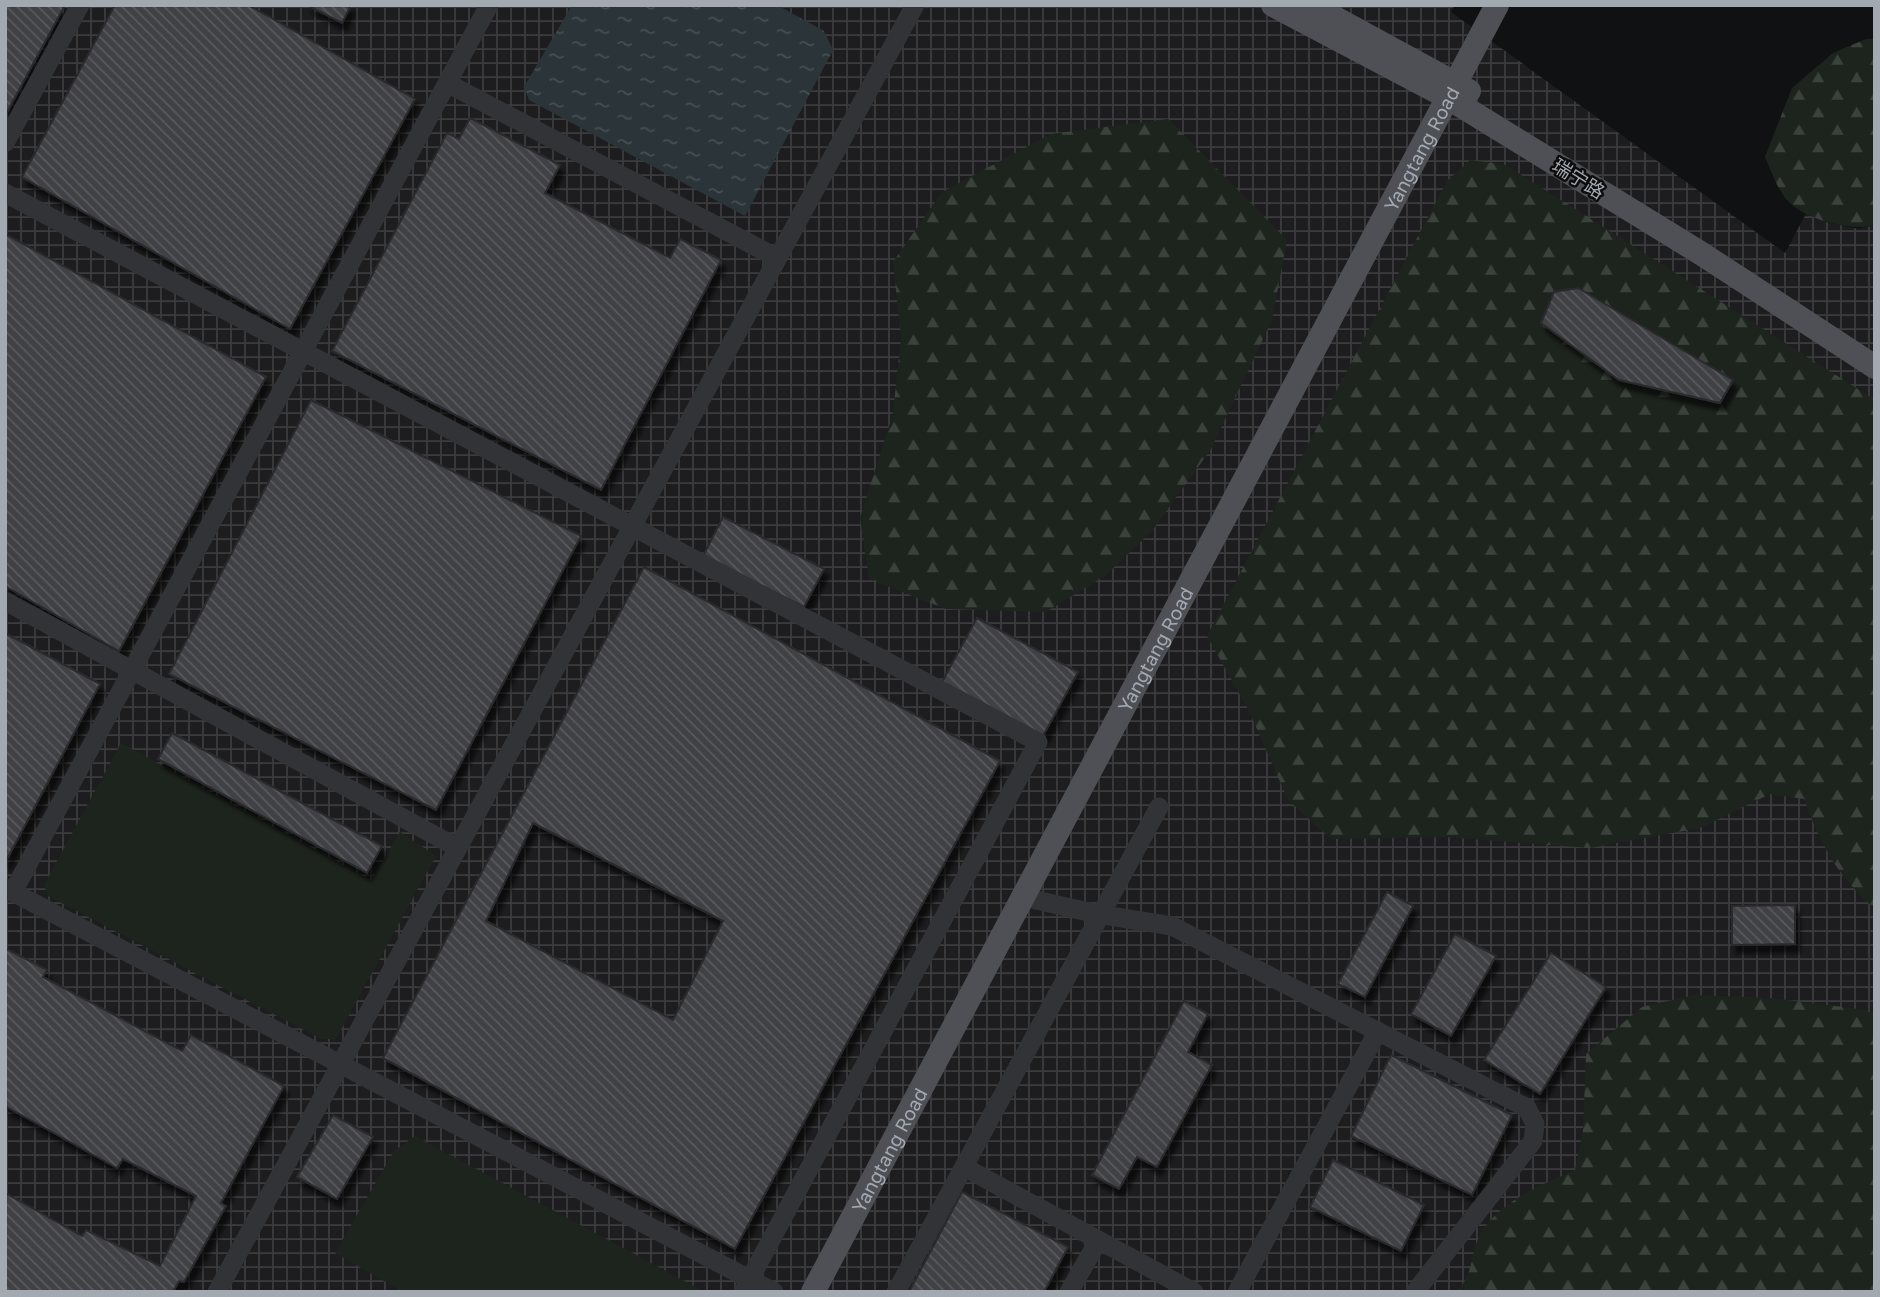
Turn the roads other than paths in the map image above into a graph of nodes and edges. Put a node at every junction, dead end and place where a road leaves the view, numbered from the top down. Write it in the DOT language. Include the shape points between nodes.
graph roads {
  1 [pos="80,5"];
  2 [pos="489,5"];
  3 [pos="915,5"];
  4 [pos="1273,5"];
  5 [pos="1311,5"];
  6 [pos="1497,5"];
  7 [pos="447,83"];
  8 [pos="1451,90"];
  9 [pos="5,143"];
  10 [pos="5,193"];
  11 [pos="777,258"];
  12 [pos="1875,348"];
  13 [pos="304,351"];
  14 [pos="1875,367"];
  15 [pos="631,526"];
  16 [pos="5,601"];
  17 [pos="132,670"];
  18 [pos="1158,807"];
  19 [pos="458,848"];
  20 [pos="9,890"];
  21 [pos="1023,898"];
  22 [pos="1100,915"];
  23 [pos="1378,1031"];
  24 [pos="341,1064"];
  25 [pos="964,1167"];
  26 [pos="1098,1241"];
  27 [pos="746,1285"];
  28 [pos="217,1292"];
  29 [pos="774,1292"];
  30 [pos="813,1292"];
  31 [pos="896,1292"];
  32 [pos="1069,1292"];
  33 [pos="1194,1292"];
  34 [pos="1237,1292"];
  35 [pos="1415,1292"];
  1 -- 9 [label="street"];
  2 -- 7 [label="street"];
  3 -- 11 [label="street"];
  4 -- 8 [label="main road, 瑞宁路"];
  5 -- 8 [label="main road, 瑞宁路"];
  6 -- 8 [label="main road, Yangtang Road"];
  7 -- 11 [label="street"];
  7 -- 13 [label="street"];
  8 -- 12 [label="main road, 瑞宁路"];
  8 -- 14 [label="main road, 瑞宁路"];
  8 -- 21 [label="main road, Yangtang Road"];
  10 -- 13 [label="street"];
  11 -- 15 [label="street"];
  13 -- 15 [label="street"];
  13 -- 17 [label="street"];
  15 -- 19 [label="street"];
  15 -- 27 [label="street" via="1038,743"];
  16 -- 17 [label="street"];
  17 -- 19 [label="street"];
  17 -- 20 [label="street"];
  18 -- 22 [label="street"];
  19 -- 24 [label="street"];
  20 -- 24 [label="street"];
  21 -- 22 [label="street"];
  21 -- 30 [label="main road, Yangtang Road"];
  22 -- 23 [label="street" via="1172,926"];
  22 -- 25 [label="street"];
  23 -- 34 [label="street"];
  23 -- 35 [label="street" via="1527,1108 1535,1124 1534,1142"];
  24 -- 27 [label="street"];
  24 -- 28 [label="street"];
  25 -- 26 [label="street"];
  25 -- 31 [label="street"];
  26 -- 32 [label="street"];
  26 -- 33 [label="street"];
  27 -- 29 [label="street"];
}
